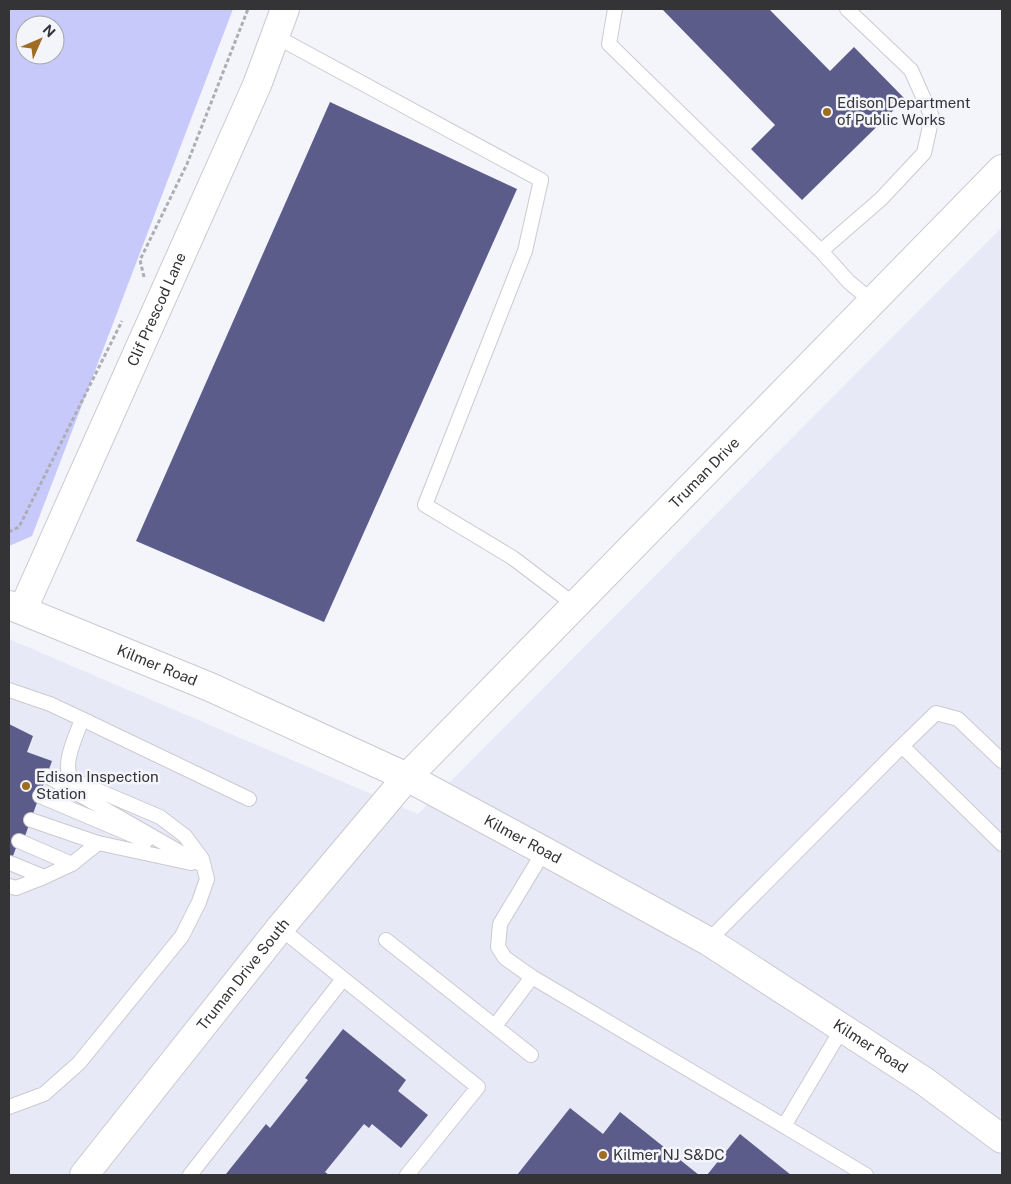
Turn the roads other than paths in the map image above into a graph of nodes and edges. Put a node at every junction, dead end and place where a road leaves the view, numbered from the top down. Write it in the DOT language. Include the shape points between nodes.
graph roads {
  1 [pos="285,9"];
  2 [pos="615,9"];
  3 [pos="847,9"];
  4 [pos="275,36"];
  5 [pos="1002,169"];
  6 [pos="821,251"];
  7 [pos="873,302"];
  8 [pos="576,605"];
  9 [pos="16,607"];
  10 [pos="9,690"];
  11 [pos="82,720"];
  12 [pos="902,746"];
  13 [pos="1002,761"];
  14 [pos="47,776"];
  15 [pos="407,777"];
  16 [pos="40,796"];
  17 [pos="249,799"];
  18 [pos="31,820"];
  19 [pos="19,841"];
  20 [pos="98,843"];
  21 [pos="1002,844"];
  22 [pos="544,850"];
  23 [pos="10,863"];
  24 [pos="72,864"];
  25 [pos="204,866"];
  26 [pos="44,877"];
  27 [pos="9,886"];
  28 [pos="280,928"];
  29 [pos="386,940"];
  30 [pos="708,941"];
  31 [pos="532,977"];
  32 [pos="343,979"];
  33 [pos="495,1026"];
  34 [pos="843,1027"];
  35 [pos="531,1055"];
  36 [pos="9,1107"];
  37 [pos="784,1126"];
  38 [pos="1002,1139"];
  39 [pos="86,1174"];
  40 [pos="190,1175"];
  41 [pos="407,1175"];
  42 [pos="866,1175"];
  1 -- 4 [label="street, Clif Prescod Lane"];
  2 -- 6 [label="lane" via="609,44"];
  3 -- 6 [label="lane" via="911,70 932,117 924,153 881,199"];
  4 -- 8 [label="lane" via="541,180 525,251 425,504 513,558"];
  4 -- 9 [label="street, Clif Prescod Lane" via="257,85"];
  5 -- 7 [label="street, Truman Drive"];
  6 -- 7 [label="lane" via="849,282"];
  7 -- 8 [label="street, Truman Drive"];
  8 -- 15 [label="street, Truman Drive"];
  9 -- 15 [label="street, Kilmer Road" via="210,687"];
  10 -- 11 [label="lane" via="50,704"];
  11 -- 17 [label="lane"];
  11 -- 25 [label="lane" via="69,759 71,779 160,817 185,836"];
  12 -- 13 [label="lane" via="936,713 958,719"];
  12 -- 21 [label="lane"];
  12 -- 30 [label="lane"];
  14 -- 25 [label="lane"];
  15 -- 22 [label="street, Kilmer Road"];
  15 -- 28 [label="street, Truman Drive South"];
  16 -- 25 [label="lane"];
  18 -- 20 [label="lane"];
  19 -- 24 [label="lane"];
  20 -- 24 [label="lane"];
  20 -- 25 [label="lane"];
  22 -- 30 [label="street, Kilmer Road"];
  22 -- 31 [label="lane" via="500,924 497,935 498,947 505,958"];
  23 -- 26 [label="lane"];
  24 -- 26 [label="lane"];
  25 -- 36 [label="lane" via="207,879 182,936 79,1062 44,1094"];
  26 -- 27 [label="lane" via="16,888"];
  28 -- 32 [label="lane"];
  28 -- 39 [label="street, Truman Drive South"];
  29 -- 33 [label="lane"];
  30 -- 34 [label="street, Kilmer Road"];
  31 -- 33 [label="lane"];
  31 -- 37 [label="lane"];
  32 -- 40 [label="lane"];
  32 -- 41 [label="lane" via="478,1087"];
  33 -- 35 [label="lane"];
  34 -- 37 [label="lane"];
  34 -- 38 [label="street, Kilmer Road"];
  37 -- 42 [label="lane"];
}
